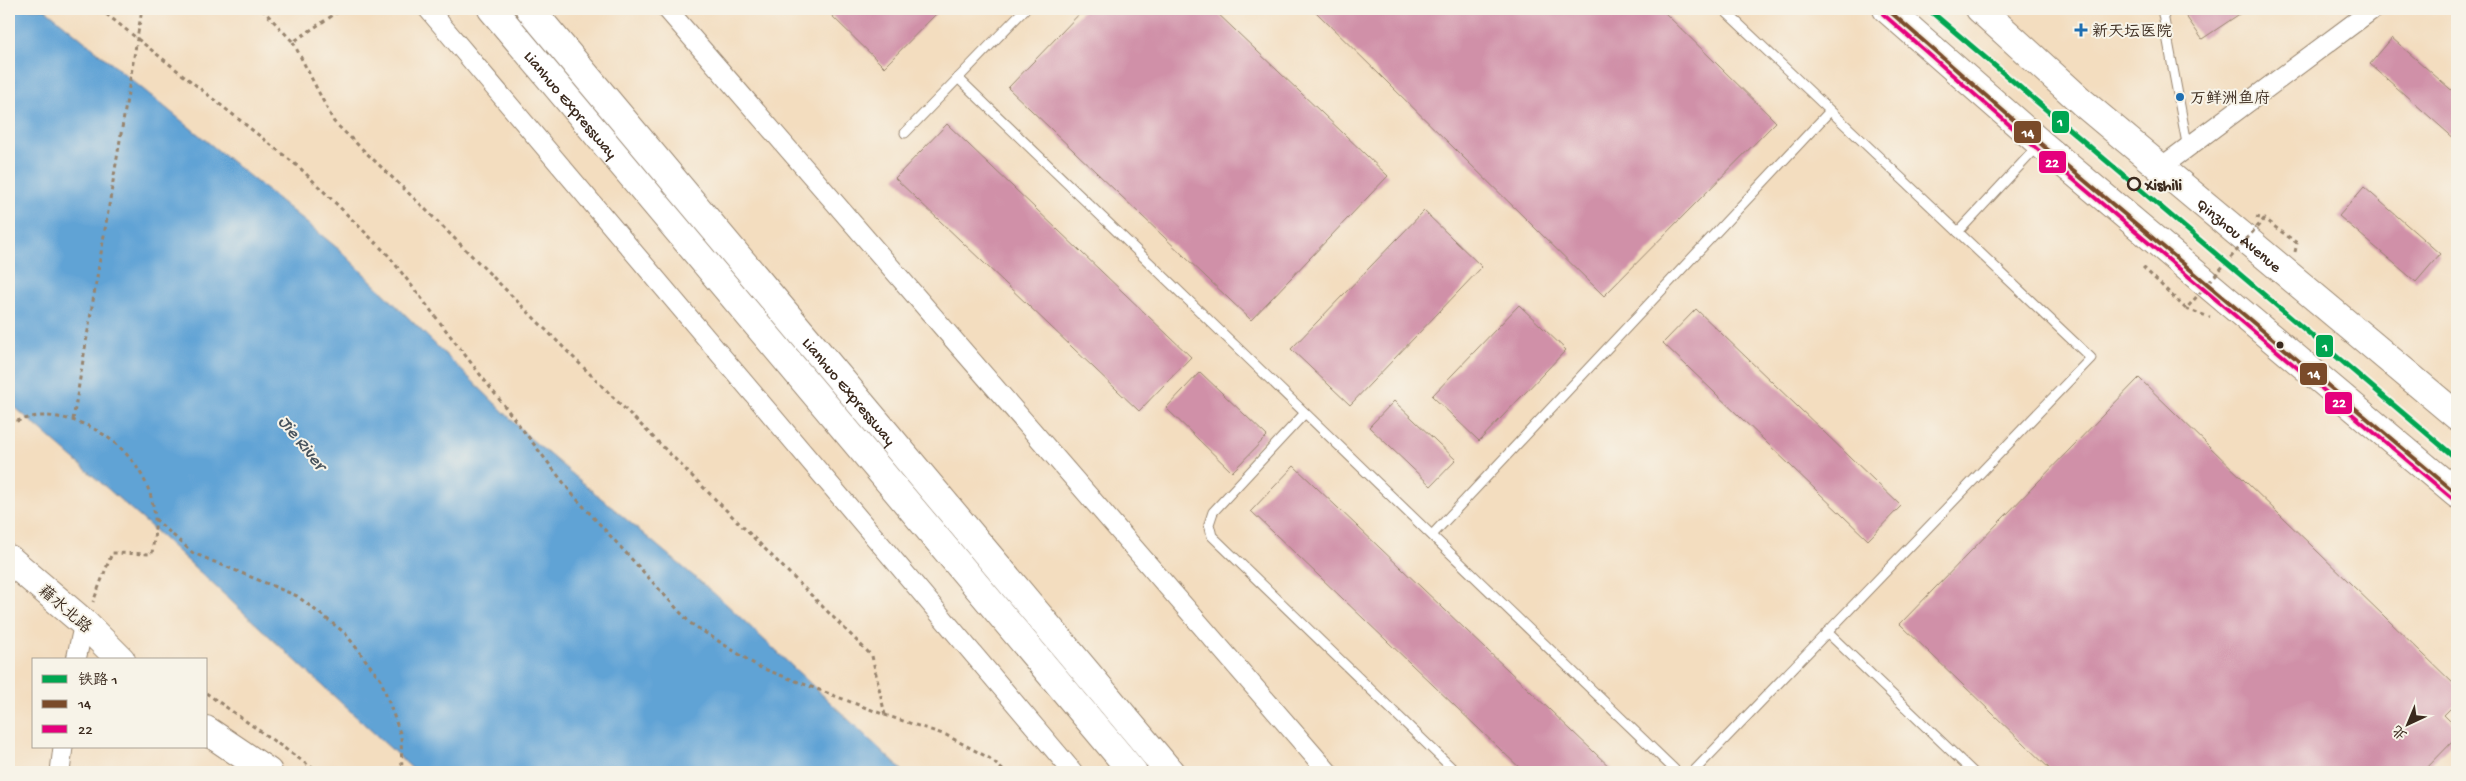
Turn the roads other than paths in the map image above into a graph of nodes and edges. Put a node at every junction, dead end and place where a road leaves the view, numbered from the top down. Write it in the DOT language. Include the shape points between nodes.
graph roads {
  1 [pos="428,9"];
  2 [pos="492,9"];
  3 [pos="530,9"];
  4 [pos="667,9"];
  5 [pos="1025,9"];
  6 [pos="1723,9"];
  7 [pos="1887,9"];
  8 [pos="1980,9"];
  9 [pos="2162,9"];
  10 [pos="2373,9"];
  11 [pos="958,78"];
  12 [pos="1830,110"];
  13 [pos="905,133"];
  14 [pos="2041,144"];
  15 [pos="2188,149"];
  16 [pos="2160,168"];
  17 [pos="1958,232"];
  18 [pos="1305,413"];
  19 [pos="2457,416"];
  20 [pos="2457,494"];
  21 [pos="1432,535"];
  22 [pos="9,559"];
  23 [pos="84,623"];
  24 [pos="1827,632"];
  25 [pos="76,658"];
  26 [pos="119,658"];
  27 [pos="208,731"];
  28 [pos="208,738"];
  29 [pos="63,748"];
  30 [pos="60,772"];
  31 [pos="250,772"];
  32 [pos="268,772"];
  33 [pos="1074,772"];
  34 [pos="1133,772"];
  35 [pos="1170,772"];
  36 [pos="1328,772"];
  37 [pos="1456,772"];
  38 [pos="1677,772"];
  39 [pos="1693,772"];
  40 [pos="1972,772"];
  1 -- 33 [label="street"];
  2 -- 34 [label="main road, Lianhuo Expressway"];
  3 -- 35 [label="main road, Lianhuo Expressway"];
  4 -- 36 [label="street"];
  5 -- 11 [label="lane"];
  6 -- 12 [label="lane"];
  7 -- 14 [label="main road"];
  8 -- 16 [label="main road, Qinzhou Avenue"];
  9 -- 15 [label="lane"];
  10 -- 15 [label="street"];
  11 -- 13 [label="lane"];
  11 -- 18 [label="lane"];
  12 -- 17 [label="lane"];
  12 -- 21 [label="lane"];
  14 -- 17 [label="lane"];
  14 -- 20 [label="main road"];
  15 -- 16 [label="street"];
  16 -- 19 [label="main road, Qinzhou Avenue"];
  17 -- 24 [label="lane" via="2091,358"];
  18 -- 21 [label="lane"];
  18 -- 37 [label="lane" via="1212,512 1209,524 1212,536"];
  21 -- 38 [label="lane"];
  22 -- 23 [label="main road, 藉水北路"];
  23 -- 25 [label="street"];
  23 -- 26 [label="main road, 藉水北路"];
  24 -- 39 [label="lane"];
  24 -- 40 [label="lane"];
  27 -- 32 [label="main road"];
  28 -- 31 [label="main road"];
  29 -- 30 [label="street"];
}
